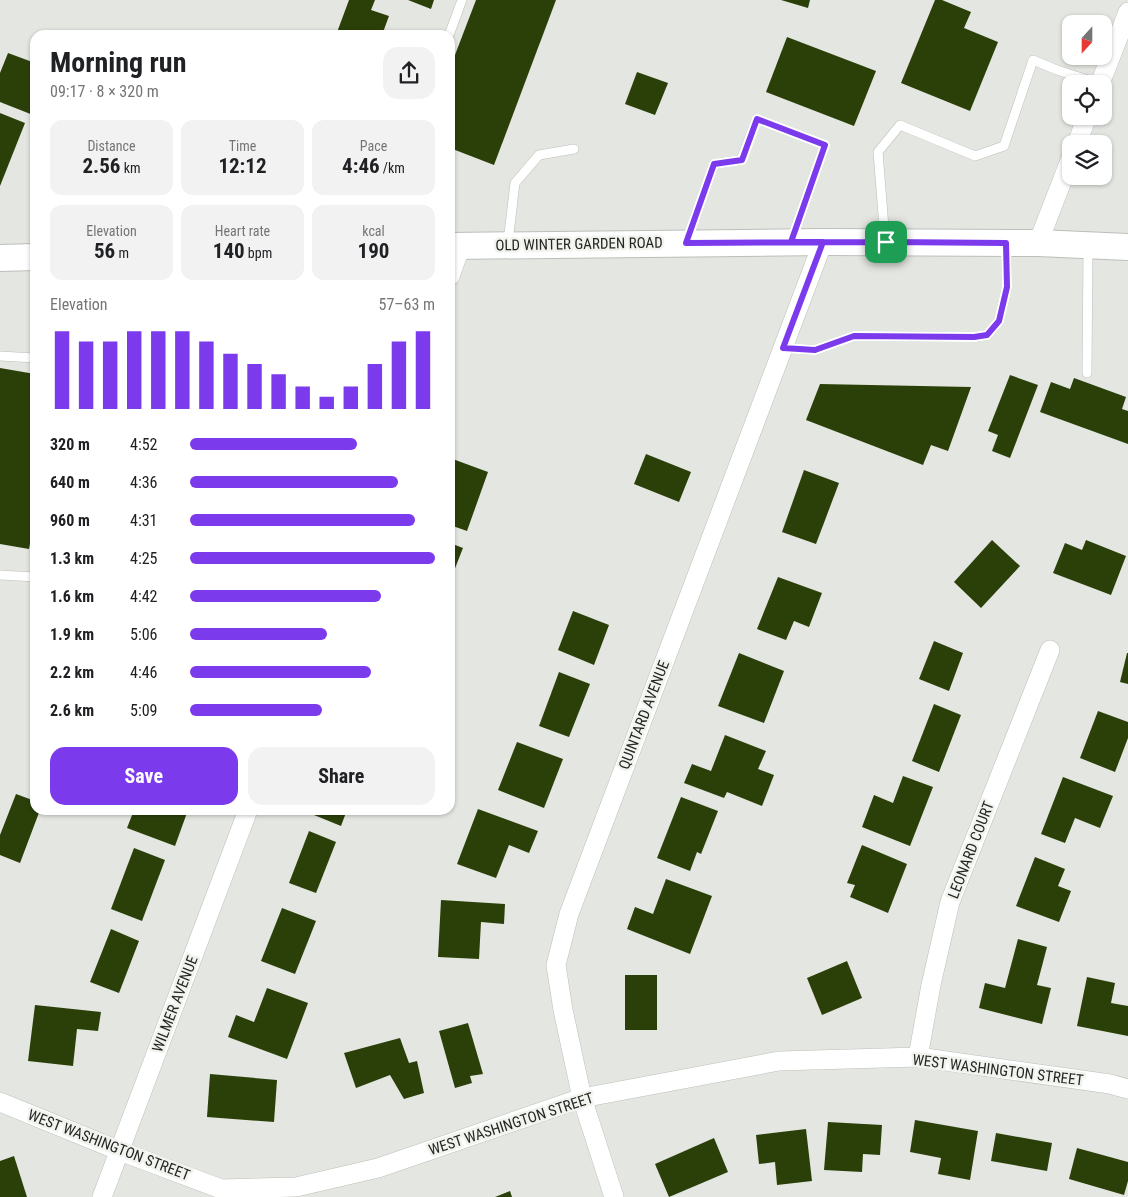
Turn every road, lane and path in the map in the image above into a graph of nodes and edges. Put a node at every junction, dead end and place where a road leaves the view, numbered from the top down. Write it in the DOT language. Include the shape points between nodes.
graph roads {
  1 [pos="462,0"];
  2 [pos="1128,12"];
  3 [pos="450,30"];
  4 [pos="1072,75"];
  5 [pos="1104,75"];
  6 [pos="574,149"];
  7 [pos="1062,181"];
  8 [pos="791,242"];
  9 [pos="823,242"];
  10 [pos="886,242"];
  11 [pos="686,243"];
  12 [pos="1006,243"];
  13 [pos="1038,243"];
  14 [pos="456,245"];
  15 [pos="508,245"];
  16 [pos="1088,245"];
  17 [pos="1128,247"];
  18 [pos="30,257"];
  19 [pos="0,258"];
  20 [pos="783,348"];
  21 [pos="0,356"];
  22 [pos="30,358"];
  23 [pos="1086,373"];
  24 [pos="0,575"];
  25 [pos="30,577"];
  26 [pos="1050,650"];
  27 [pos="246,815"];
  28 [pos="918,1057"];
  29 [pos="1128,1089"];
  30 [pos="582,1098"];
  31 [pos="0,1102"];
  32 [pos="120,1151"];
  33 [pos="102,1197"];
  34 [pos="614,1197"];
  1 -- 3 [label="lane"];
  2 -- 5 [label="street"];
  4 -- 10 [label="lane" via="1033,60 1004,146 975,156 900,125 878,152"];
  6 -- 15 [label="lane" via="539,155 515,183"];
  7 -- 13 [label="street"];
  8 -- 9 [label="main road, OLD WINTER GARDEN ROAD"];
  8 -- 11 [label="main road, OLD WINTER GARDEN ROAD"];
  8 -- 11 [label="lane" via="825,145 757,119 742,160 714,164"];
  9 -- 10 [label="main road, OLD WINTER GARDEN ROAD"];
  9 -- 20 [label="street, QUINTARD AVENUE"];
  10 -- 12 [label="main road, OLD WINTER GARDEN ROAD"];
  11 -- 15 [label="main road, OLD WINTER GARDEN ROAD"];
  12 -- 13 [label="main road, OLD WINTER GARDEN ROAD"];
  12 -- 20 [label="lane" via="1007,287 999,321 987,335 854,336 815,350"];
  13 -- 16 [label="main road, OLD WINTER GARDEN ROAD"];
  14 -- 15 [label="main road, OLD WINTER GARDEN ROAD"];
  16 -- 17 [label="main road, OLD WINTER GARDEN ROAD"];
  16 -- 23 [label="lane"];
  18 -- 19 [label="main road"];
  20 -- 30 [label="street, QUINTARD AVENUE" via="569,914 556,965"];
  21 -- 22 [label="lane"];
  24 -- 25 [label="lane"];
  26 -- 28 [label="street, LEONARD COURT" via="950,902"];
  27 -- 32 [label="street, WILMER AVENUE"];
  28 -- 29 [label="street, WEST WASHINGTON STREET"];
  28 -- 30 [label="street, WEST WASHINGTON STREET" via="779,1061"];
  30 -- 32 [label="street, WEST WASHINGTON STREET" via="378,1168 296,1187 221,1188"];
  30 -- 34 [label="street, QUINTARD AVENUE"];
  31 -- 32 [label="street, WEST WASHINGTON STREET"];
  32 -- 33 [label="street, WILMER AVENUE"];
}
